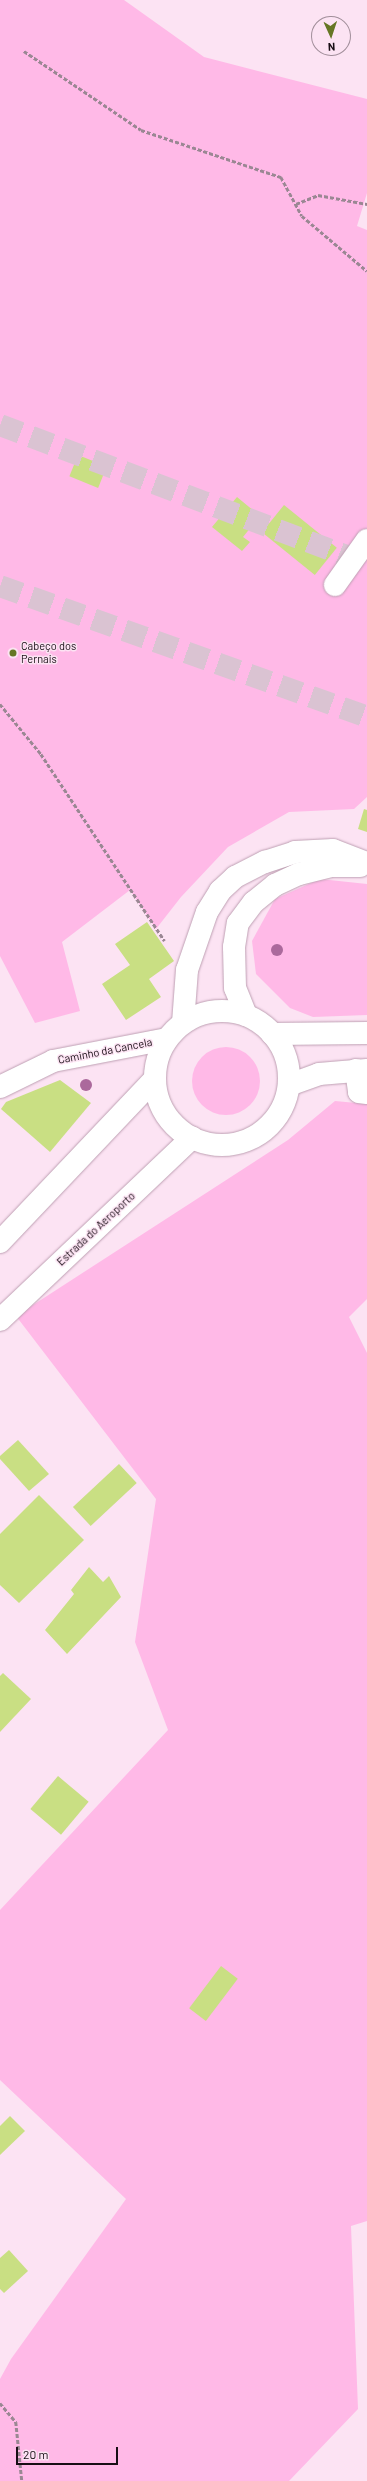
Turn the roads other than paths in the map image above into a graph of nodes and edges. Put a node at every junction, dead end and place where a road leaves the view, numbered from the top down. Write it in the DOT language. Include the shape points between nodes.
graph roads {
  1 [pos="367,540"];
  2 [pos="335,585"];
  3 [pos="367,865"];
  4 [pos="246,1015"];
  5 [pos="183,1024"];
  6 [pos="367,1033"];
  7 [pos="272,1034"];
  8 [pos="167,1038"];
  9 [pos="362,1070"];
  10 [pos="154,1080"];
  11 [pos="289,1085"];
  12 [pos="0,1087"];
  13 [pos="367,1093"];
  14 [pos="192,1138"];
  15 [pos="6,1235"];
  16 [pos="0,1320"];
  1 -- 2 [label="main road"];
  3 -- 4 [label="main road" via="330,866 299,874 275,884 254,902 238,923 234,947 235,988"];
  3 -- 5 [label="main road" via="333,850 295,852 266,862 236,877 220,891 208,912 187,970"];
  4 -- 5 [label="main road" via="224,1011 203,1014"];
  4 -- 7 [label="main road" via="265,1026"];
  5 -- 8 [label="main road"];
  6 -- 7 [label="main road"];
  7 -- 11 [label="main road" via="288,1063"];
  8 -- 10 [label="main road" via="158,1058"];
  8 -- 12 [label="main road, Caminho da Cancela" via="53,1061"];
  9 -- 11 [label="main road" via="319,1074"];
  9 -- 13 [label="main road" via="359,1092"];
  10 -- 14 [label="main road" via="159,1102 170,1121"];
  10 -- 15 [label="main road"];
  11 -- 14 [label="main road" via="283,1107 270,1125 252,1139 231,1145 208,1144"];
  14 -- 16 [label="main road, Estrada do Aeroporto"];
}
